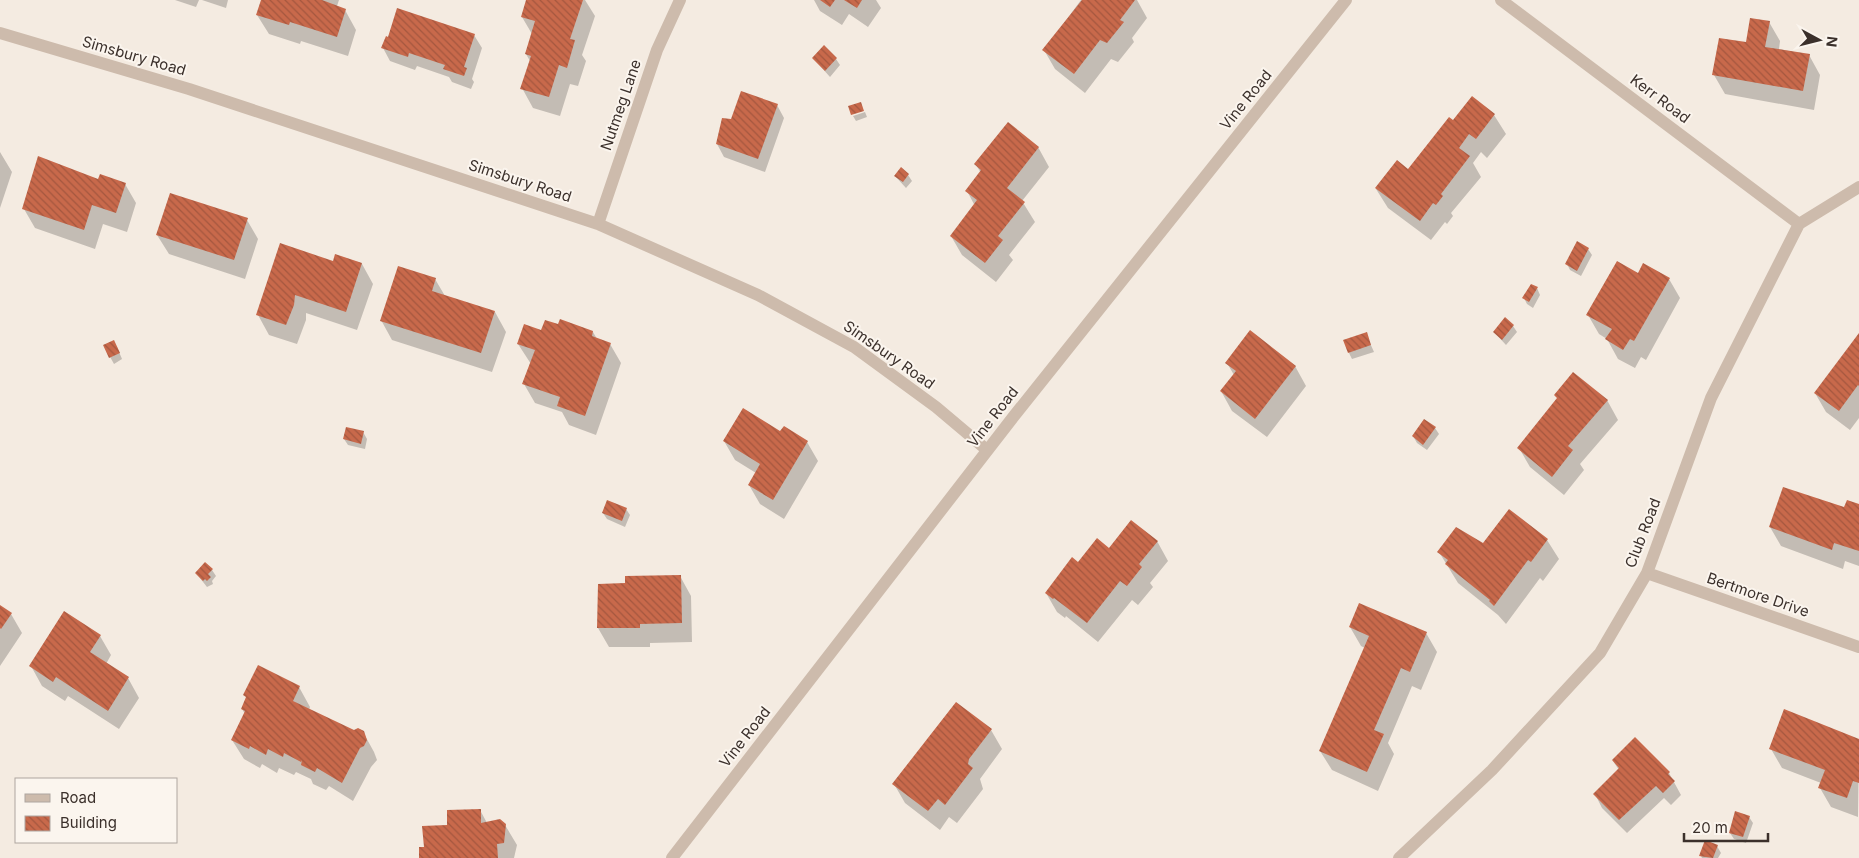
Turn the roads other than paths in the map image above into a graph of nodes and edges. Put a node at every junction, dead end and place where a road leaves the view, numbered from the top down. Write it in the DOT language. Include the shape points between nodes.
graph roads {
  1 [pos="680,0"];
  2 [pos="1346,0"];
  3 [pos="1501,0"];
  4 [pos="0,33"];
  5 [pos="1859,187"];
  6 [pos="598,224"];
  7 [pos="1799,224"];
  8 [pos="988,450"];
  9 [pos="1647,573"];
  10 [pos="1859,647"];
  11 [pos="672,858"];
  12 [pos="1399,858"];
  1 -- 6 [label="street, Nutmeg Lane" via="657,50"];
  2 -- 8 [label="street, Vine Road"];
  3 -- 7 [label="street, Kerr Road"];
  4 -- 6 [label="street, Simsbury Road" via="189,89"];
  5 -- 7 [label="street"];
  6 -- 8 [label="street, Simsbury Road" via="758,295 854,347"];
  7 -- 9 [label="street, Club Road" via="1711,398"];
  8 -- 11 [label="street, Vine Road"];
  9 -- 10 [label="street, Bertmore Drive"];
  9 -- 12 [label="street, Club Road" via="1600,653 1492,770"];
}
